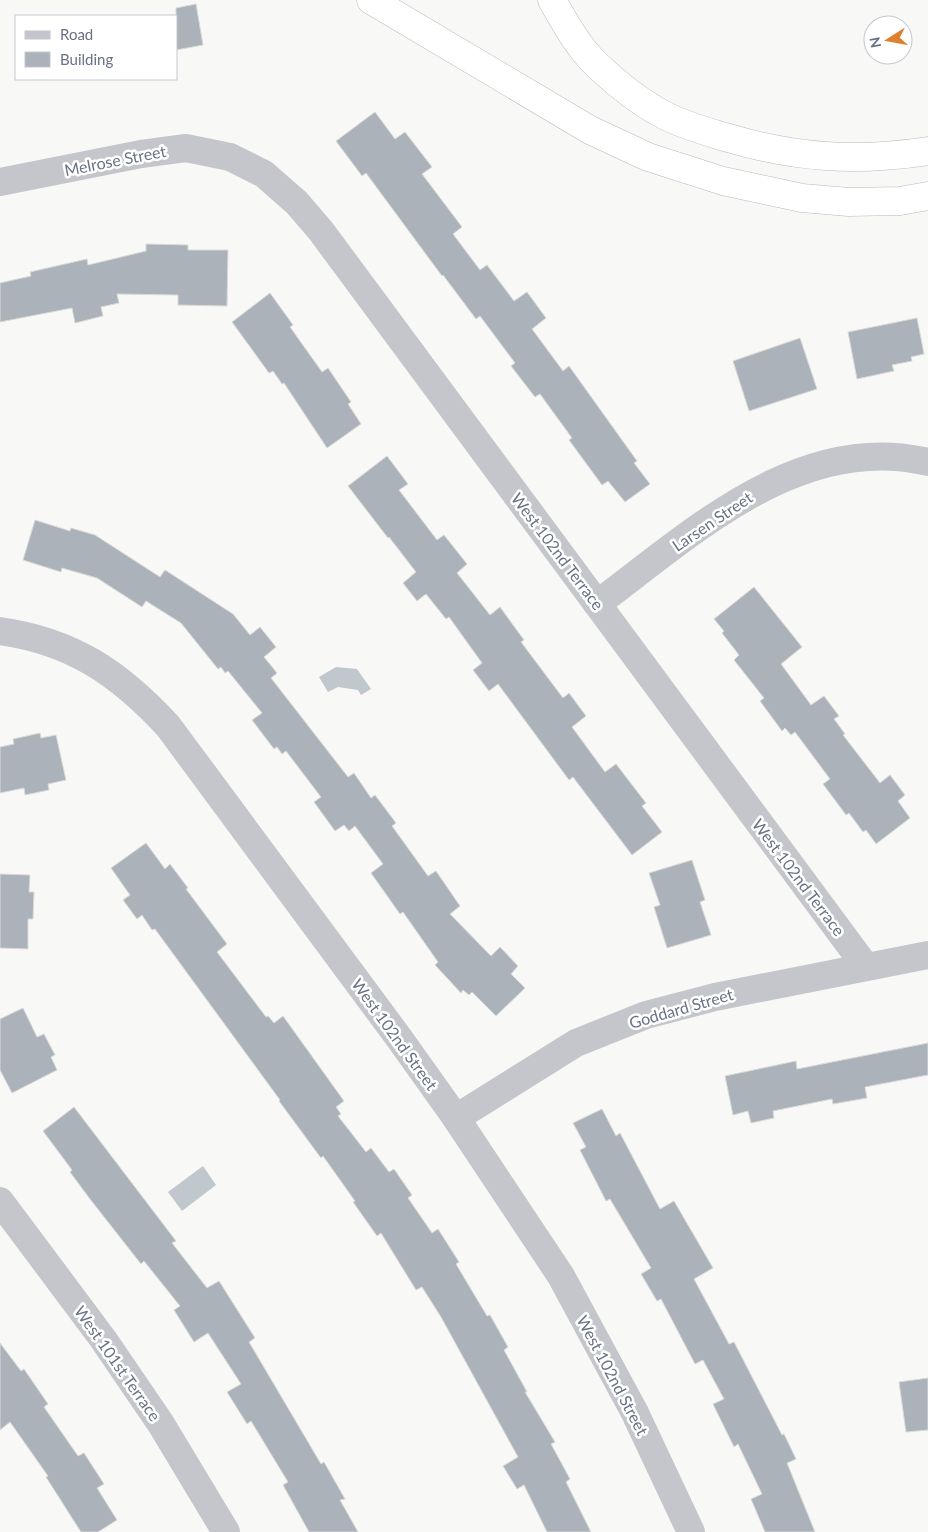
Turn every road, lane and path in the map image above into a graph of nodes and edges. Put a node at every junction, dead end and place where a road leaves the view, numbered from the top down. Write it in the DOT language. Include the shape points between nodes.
graph roads {
  1 [pos="371,0"];
  2 [pos="552,0"];
  3 [pos="928,151"];
  4 [pos="230,157"];
  5 [pos="0,182"];
  6 [pos="928,196"];
  7 [pos="928,462"];
  8 [pos="597,604"];
  9 [pos="0,631"];
  10 [pos="928,955"];
  11 [pos="866,967"];
  12 [pos="456,1118"];
  13 [pos="0,1201"];
  14 [pos="226,1532"];
  15 [pos="691,1532"];
  1 -- 6 [label="highway" via="590,130 648,157 724,181 802,198 849,202 900,201"];
  2 -- 3 [label="highway" via="573,36 596,64 625,89 664,115 750,144 790,153 830,158 874,158"];
  4 -- 5 [label="street, Melrose Street" via="186,148"];
  4 -- 8 [label="street, West 102nd Terrace" via="264,174 297,203 321,231"];
  7 -- 8 [label="street, Larsen Street" via="879,456 838,461 784,478 741,499 707,521"];
  8 -- 11 [label="street, West 102nd Terrace"];
  9 -- 12 [label="street, West 102nd Street" via="28,635 78,654 126,684 148,704 168,726"];
  10 -- 11 [label="street, Goddard Street"];
  11 -- 12 [label="street, Goddard Street" via="714,997 646,1015 576,1043"];
  12 -- 15 [label="street, West 102nd Street" via="561,1276 635,1413"];
  13 -- 14 [label="street, West 101st Terrace" via="151,1409"];
}
